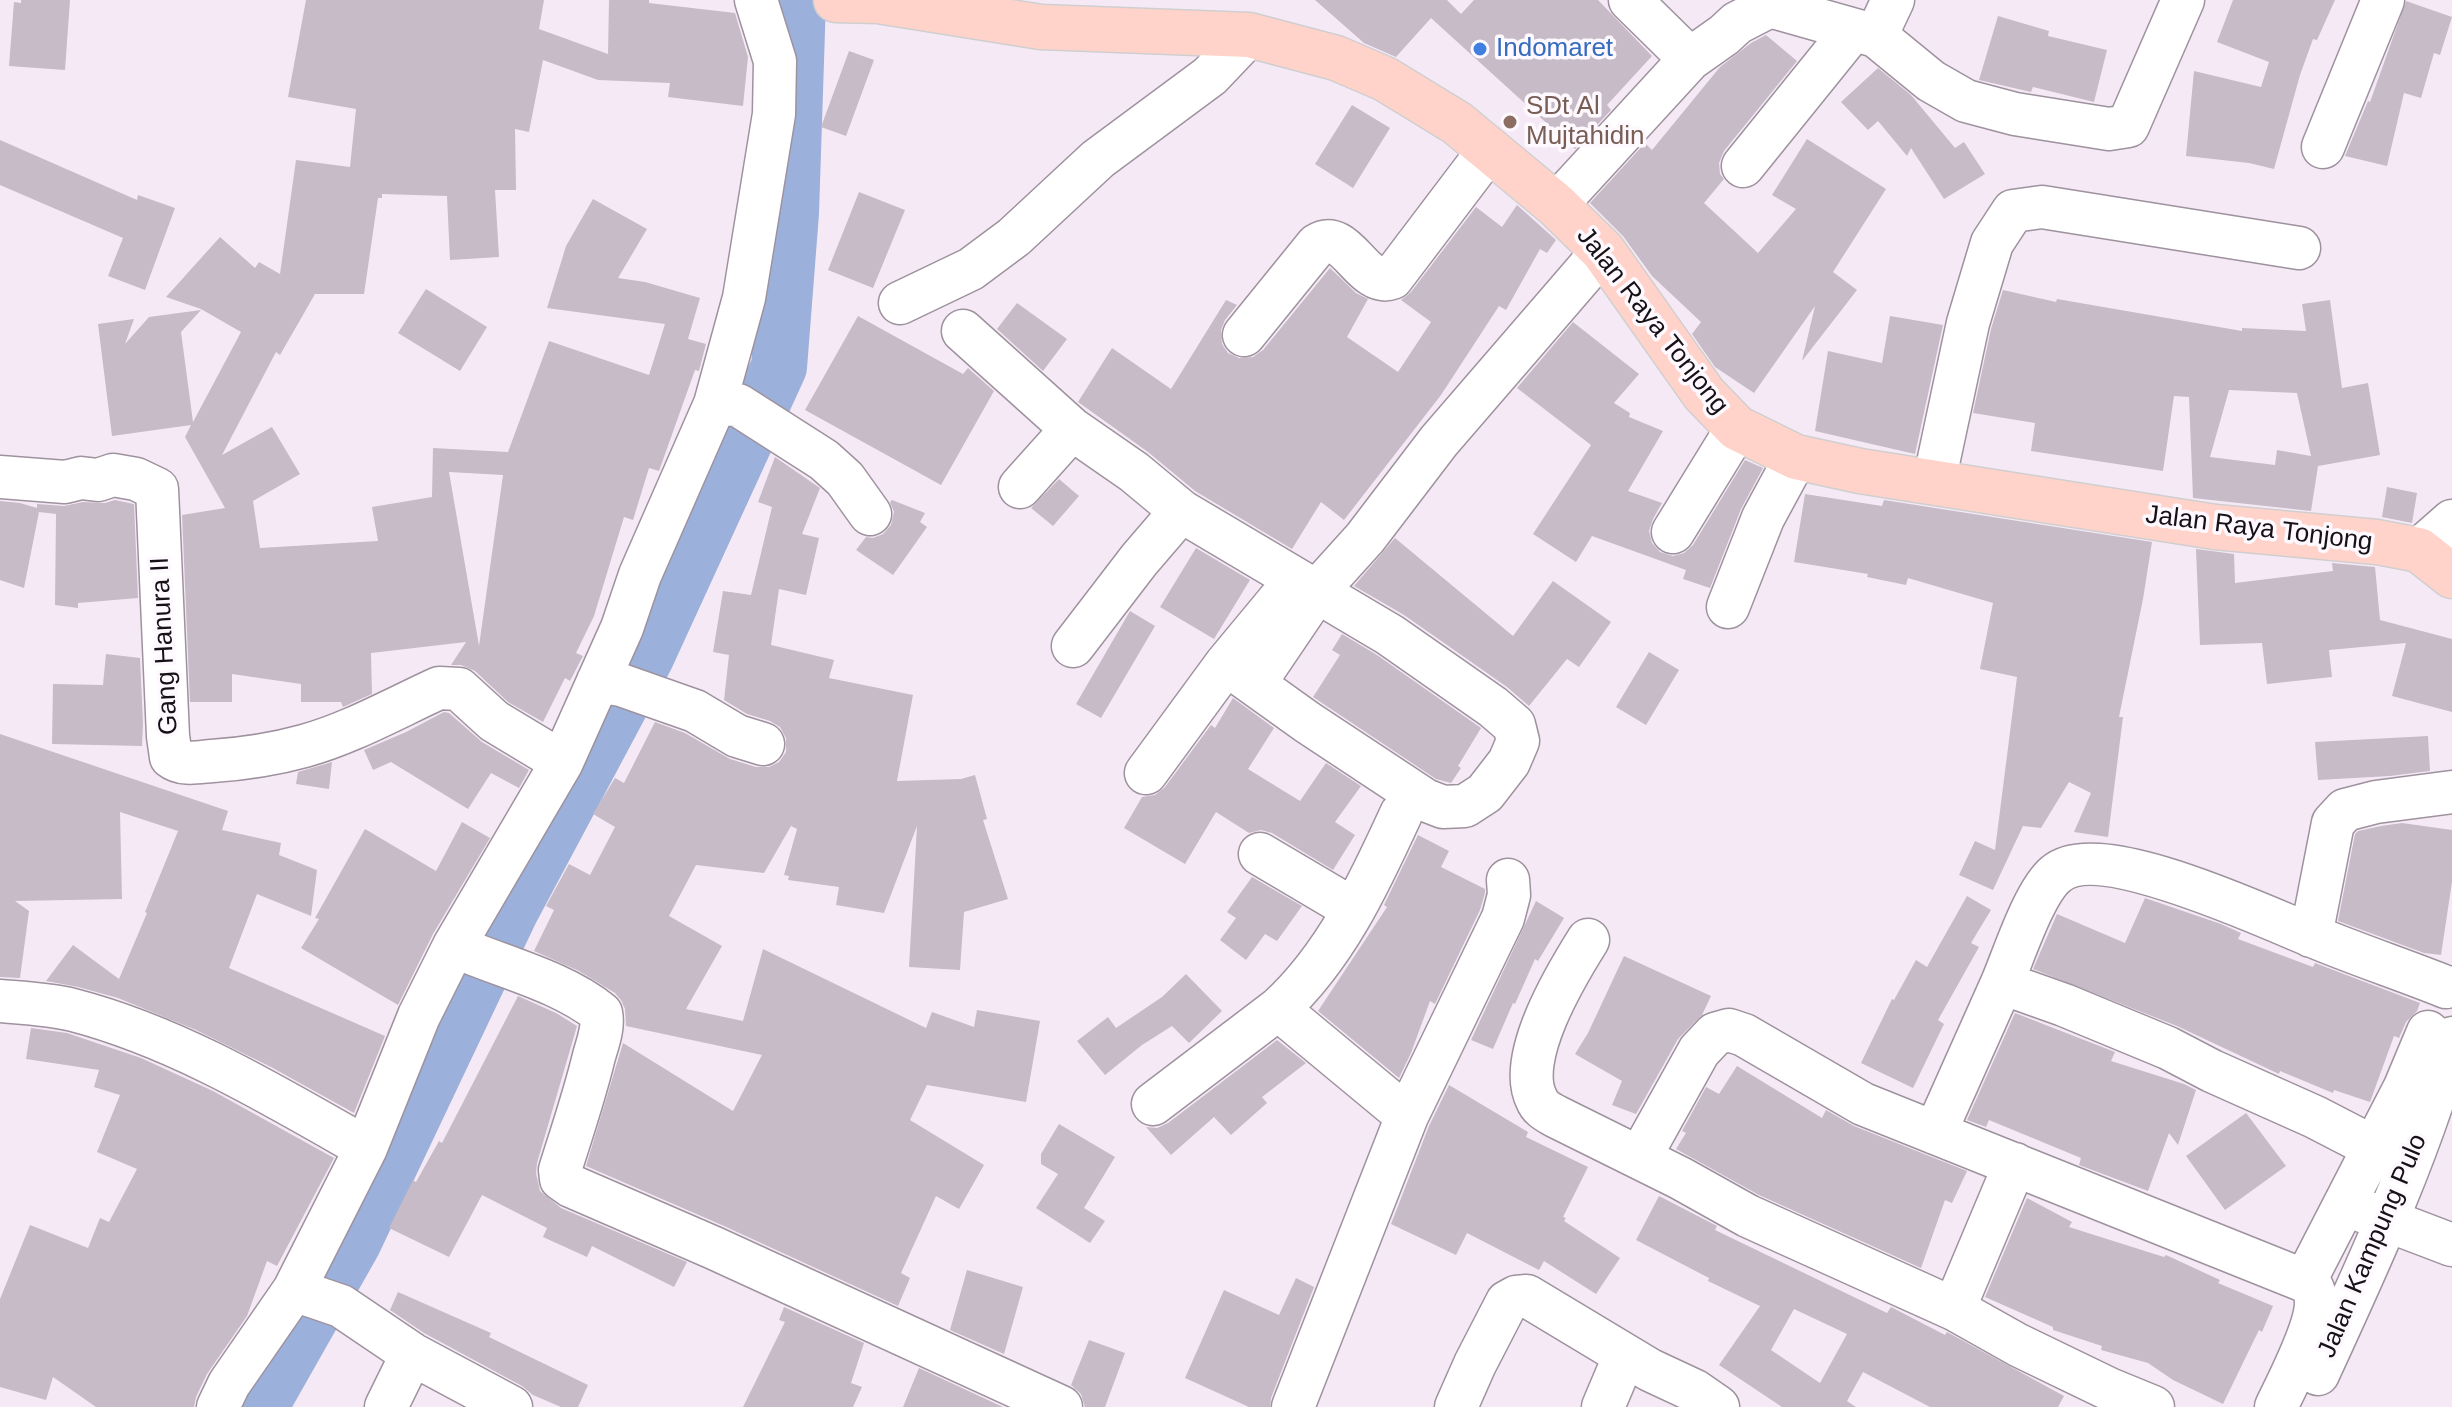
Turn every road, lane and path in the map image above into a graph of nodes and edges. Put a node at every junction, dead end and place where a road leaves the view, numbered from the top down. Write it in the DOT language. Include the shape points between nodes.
graph roads {
  1 [pos="756,0"];
  2 [pos="864,0"];
  3 [pos="1630,0"];
  4 [pos="2183,0"];
  5 [pos="2383,0"];
  6 [pos="1770,3"];
  7 [pos="1874,22"];
  8 [pos="1249,35"];
  9 [pos="1690,59"];
  10 [pos="2323,147"];
  11 [pos="1489,150"];
  12 [pos="1743,166"];
  13 [pos="1556,205"];
  14 [pos="2299,248"];
  15 [pos="1603,251"];
  16 [pos="900,303"];
  17 [pos="963,331"];
  18 [pos="1244,335"];
  19 [pos="726,404"];
  20 [pos="1737,428"];
  21 [pos="1072,429"];
  22 [pos="1796,457"];
  23 [pos="0,477"];
  24 [pos="1934,482"];
  25 [pos="1020,487"];
  26 [pos="1181,511"];
  27 [pos="870,514"];
  28 [pos="2452,521"];
  29 [pos="1673,532"];
  30 [pos="2435,563"];
  31 [pos="1307,585"];
  32 [pos="1728,607"];
  33 [pos="1073,646"];
  34 [pos="1241,674"];
  35 [pos="623,687"];
  36 [pos="763,744"];
  37 [pos="562,762"];
  38 [pos="1146,773"];
  39 [pos="2452,792"];
  40 [pos="1401,814"];
  41 [pos="1260,854"];
  42 [pos="1508,880"];
  43 [pos="1353,909"];
  44 [pos="2311,936"];
  45 [pos="1588,940"];
  46 [pos="479,955"];
  47 [pos="2449,977"];
  48 [pos="2002,983"];
  49 [pos="0,1001"];
  50 [pos="1278,1009"];
  51 [pos="2452,1038"];
  52 [pos="1153,1104"];
  53 [pos="1407,1116"];
  54 [pos="1935,1133"];
  55 [pos="2373,1147"];
  56 [pos="366,1148"];
  57 [pos="1640,1157"];
  58 [pos="2015,1164"];
  59 [pos="2346,1205"];
  60 [pos="2387,1221"];
  61 [pos="2452,1245"];
  62 [pos="2305,1281"];
  63 [pos="314,1296"];
  64 [pos="1954,1309"];
  65 [pos="412,1354"];
  66 [pos="1638,1362"];
  67 [pos="2105,1398"];
  68 [pos="218,1407"];
  69 [pos="386,1407"];
  70 [pos="511,1407"];
  71 [pos="1061,1407"];
  72 [pos="1293,1407"];
  73 [pos="1456,1407"];
  74 [pos="1603,1407"];
  75 [pos="1632,1407"];
  76 [pos="1718,1407"];
  77 [pos="2153,1407"];
  78 [pos="2276,1407"];
  79 [pos="2303,1407"];
  1 -- 19 [label="street" via="775,61 774,114"];
  2 -- 8 [label="main road, Jalan Raya Tonjong" via="1041,27"];
  3 -- 9 [label="street"];
  4 -- 7 [label="street" via="2128,126 2109,129 1966,101 1931,81"];
  5 -- 10 [label="street"];
  6 -- 7 [label="street"];
  6 -- 9 [label="street"];
  7 -- 12 [label="street"];
  8 -- 11 [label="main road, Jalan Raya Tonjong" via="1336,58 1385,79 1457,123"];
  8 -- 16 [label="street" via="1210,76 1098,159 1014,237 971,269"];
  9 -- 13 [label="street"];
  11 -- 13 [label="main road, Jalan Raya Tonjong"];
  11 -- 18 [label="street" via="1392,278 1373,276 1343,248 1324,240"];
  13 -- 15 [label="main road, Jalan Raya Tonjong"];
  14 -- 24 [label="street" via="2042,207 2013,211 1992,243 1968,323"];
  15 -- 20 [label="main road, Jalan Raya Tonjong" via="1695,383"];
  15 -- 31 [label="street" via="1439,441 1365,538"];
  17 -- 21 [label="street"];
  19 -- 27 [label="street" via="824,460"];
  19 -- 35 [label="street" via="640,575 622,628"];
  20 -- 22 [label="main road, Jalan Raya Tonjong"];
  20 -- 29 [label="street"];
  21 -- 25 [label="street"];
  21 -- 26 [label="street"];
  22 -- 24 [label="main road, Jalan Raya Tonjong"];
  22 -- 32 [label="street" via="1763,518"];
  23 -- 37 [label="street, Gang Hanura II" via="65,482 113,475 157,489 168,736 176,761 230,760 304,746 450,687"];
  24 -- 30 [label="main road, Jalan Raya Tonjong" via="2215,527 2377,542"];
  26 -- 31 [label="street"];
  26 -- 33 [label="street"];
  28 -- 30 [label="street"];
  31 -- 34 [label="street"];
  31 -- 34 [label="street" via="1390,635 1514,725 1518,741 1509,762 1485,793 1465,806 1443,807 1425,800"];
  34 -- 38 [label="street"];
  35 -- 36 [label="street" via="695,711 737,736"];
  35 -- 37 [label="street"];
  37 -- 46 [label="street"];
  39 -- 44 [label="street" via="2345,810 2333,823"];
  40 -- 43 [label="street"];
  41 -- 43 [label="street"];
  42 -- 53 [label="street" via="1503,918"];
  43 -- 50 [label="street" via="1322,960"];
  44 -- 47 [label="street"];
  44 -- 48 [label="street" via="2175,881 2118,867 2078,866 2057,873 2040,896"];
  45 -- 57 [label="street" via="1543,1023 1534,1056 1534,1096 1555,1116"];
  46 -- 56 [label="street" via="419,1016"];
  46 -- 71 [label="street" via="601,1013 561,1179"];
  47 -- 55 [label="street" via="2405,1087"];
  48 -- 54 [label="street"];
  48 -- 55 [label="street" via="2168,1048"];
  49 -- 56 [label="street" via="72,1010 184,1050"];
  50 -- 52 [label="street"];
  50 -- 53 [label="street"];
  51 -- 60 [label="street, Jalan Kampung Pulo"];
  53 -- 72 [label="street"];
  54 -- 57 [label="street" via="1863,1104 1729,1030 1715,1034 1699,1051"];
  54 -- 58 [label="street"];
  55 -- 59 [label="street"];
  56 -- 63 [label="street"];
  57 -- 64 [label="street" via="1748,1216"];
  58 -- 62 [label="street"];
  58 -- 64 [label="street"];
  59 -- 60 [label="street"];
  59 -- 62 [label="street"];
  60 -- 61 [label="street"];
  60 -- 79 [label="street, Jalan Kampung Pulo"];
  62 -- 78 [label="street" via="2317,1304"];
  63 -- 65 [label="street"];
  63 -- 68 [label="street" via="229,1384"];
  64 -- 67 [label="street"];
  65 -- 69 [label="street"];
  65 -- 70 [label="street"];
  66 -- 73 [label="street" via="1527,1296 1516,1297 1507,1302"];
  66 -- 74 [label="street"];
  66 -- 75 [label="street"];
  66 -- 76 [label="street"];
  67 -- 77 [label="street"];
}
